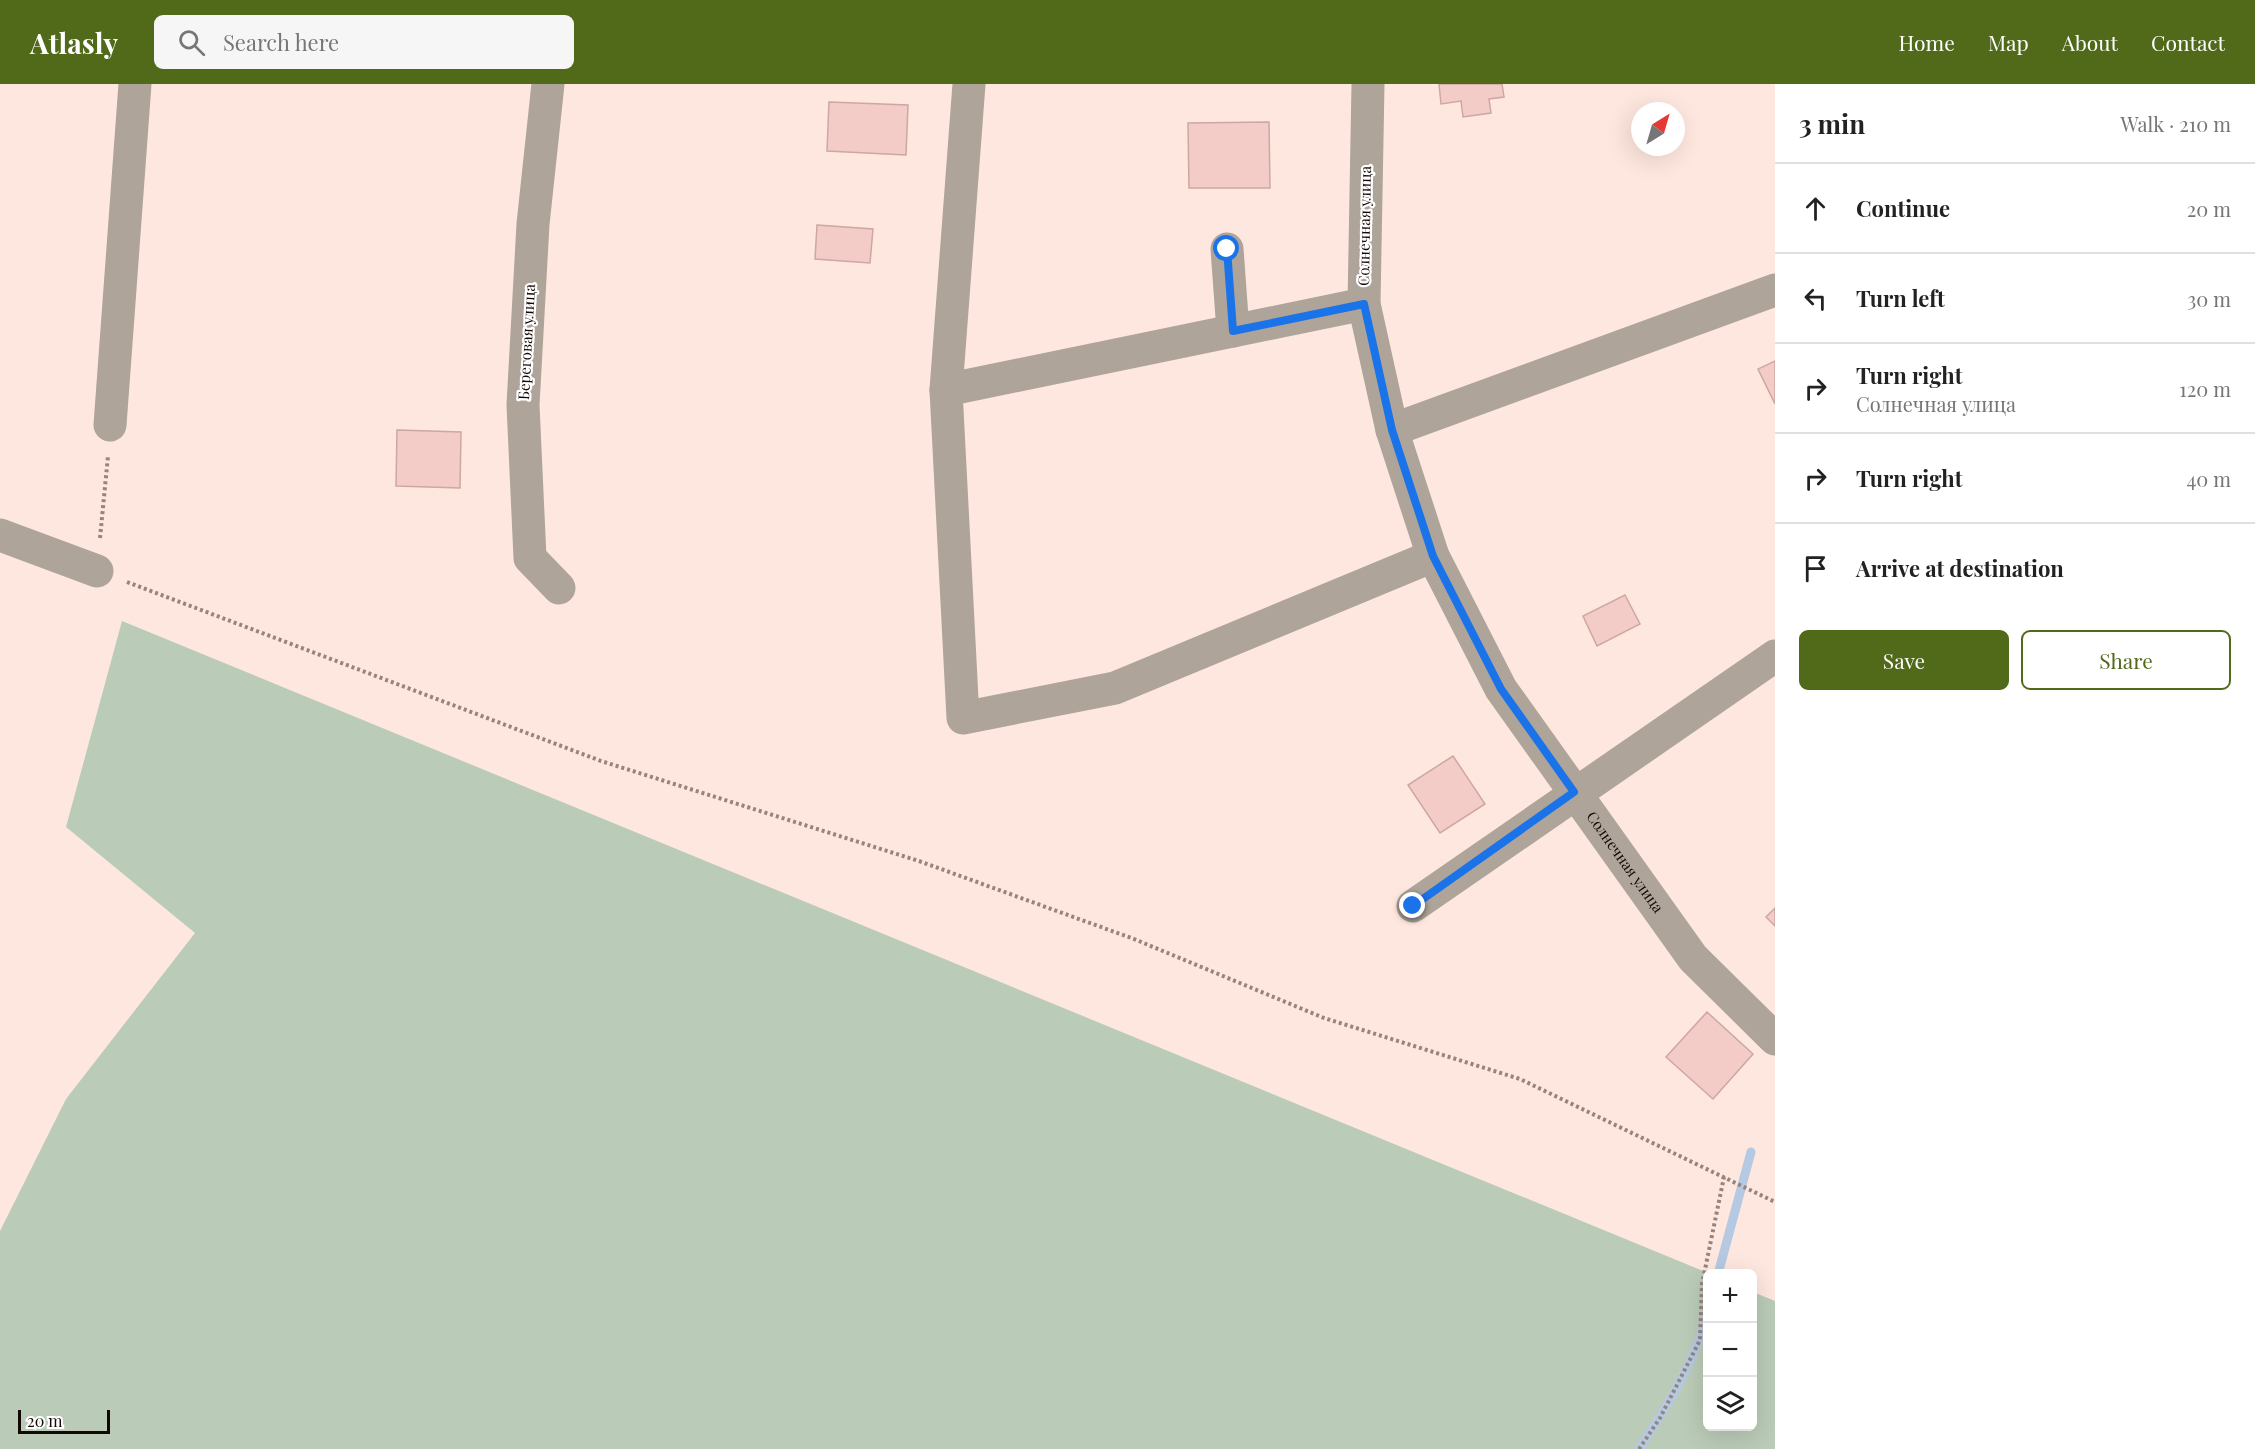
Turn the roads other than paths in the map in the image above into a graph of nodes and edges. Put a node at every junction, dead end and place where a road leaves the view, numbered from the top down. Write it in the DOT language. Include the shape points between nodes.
graph roads {
  1 [pos="135,84"];
  2 [pos="548,84"];
  3 [pos="969,84"];
  4 [pos="1368,84"];
  5 [pos="1227,249"];
  6 [pos="1775,290"];
  7 [pos="1364,304"];
  8 [pos="1233,331"];
  9 [pos="946,390"];
  10 [pos="111,425"];
  11 [pos="1392,430"];
  12 [pos="0,535"];
  13 [pos="1433,556"];
  14 [pos="97,571"];
  15 [pos="559,588"];
  16 [pos="1775,656"];
  17 [pos="1574,792"];
  18 [pos="1413,906"];
  19 [pos="1775,1039"];
  1 -- 10 [label="street"];
  2 -- 15 [label="street, Береговая улица" via="533,224 523,405 531,558"];
  3 -- 9 [label="street"];
  4 -- 7 [label="street, Солнечная улица"];
  5 -- 8 [label="street"];
  6 -- 11 [label="street"];
  7 -- 8 [label="street"];
  7 -- 11 [label="street, Солнечная улица"];
  8 -- 9 [label="street"];
  9 -- 13 [label="street" via="963,718 1115,688"];
  11 -- 13 [label="street, Солнечная улица"];
  12 -- 14 [label="street"];
  13 -- 17 [label="street, Солнечная улица" via="1501,689"];
  16 -- 17 [label="street"];
  17 -- 18 [label="street"];
  17 -- 19 [label="street, Солнечная улица" via="1693,958"];
}
